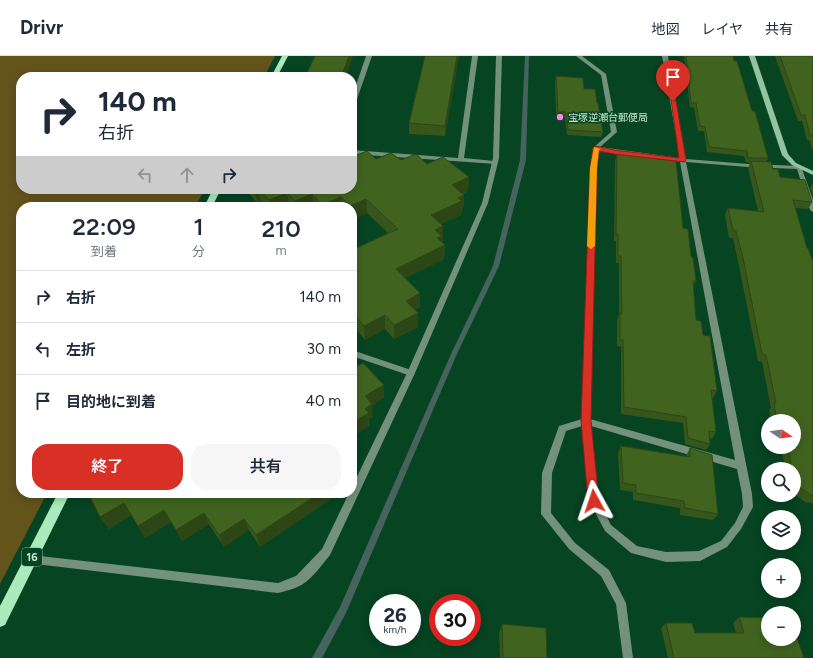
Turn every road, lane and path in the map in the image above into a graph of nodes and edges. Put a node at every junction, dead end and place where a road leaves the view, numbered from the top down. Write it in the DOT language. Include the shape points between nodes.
graph roads {
  1 [pos="285,56"];
  2 [pos="369,56"];
  3 [pos="475,56"];
  4 [pos="499,56"];
  5 [pos="579,56"];
  6 [pos="665,56"];
  7 [pos="752,56"];
  8 [pos="277,72"];
  9 [pos="357,91"];
  10 [pos="596,148"];
  11 [pos="357,152"];
  12 [pos="461,160"];
  13 [pos="683,160"];
  14 [pos="494,163"];
  15 [pos="799,167"];
  16 [pos="813,173"];
  17 [pos="813,210"];
  18 [pos="357,355"];
  19 [pos="411,373"];
  20 [pos="586,421"];
  21 [pos="741,466"];
  22 [pos="357,487"];
  23 [pos="62,498"];
  24 [pos="352,498"];
  25 [pos="31,560"];
  26 [pos="0,620"];
  27 [pos="628,658"];
  1 -- 8 [label="main road"];
  2 -- 9 [label="street"];
  3 -- 12 [label="street"];
  4 -- 14 [label="street"];
  5 -- 10 [label="street" via="603,74 606,88 614,132"];
  6 -- 13 [label="street"];
  7 -- 15 [label="street" via="785,155"];
  10 -- 13 [label="street"];
  10 -- 20 [label="street" via="593,168"];
  11 -- 12 [label="street"];
  12 -- 14 [label="street"];
  13 -- 15 [label="street"];
  13 -- 21 [label="street"];
  14 -- 19 [label="street" via="485,203"];
  15 -- 16 [label="street"];
  15 -- 17 [label="street"];
  18 -- 19 [label="street"];
  19 -- 22 [label="street"];
  20 -- 21 [label="street"];
  20 -- 21 [label="street" via="594,501 608,528 636,550 666,557 700,556 724,544 748,507"];
  20 -- 27 [label="street" via="562,429 547,473 546,514 572,546 606,573 621,603"];
  23 -- 25 [label="main road, 16"];
  24 -- 25 [label="street" via="326,552 310,571 292,584 278,588"];
  25 -- 26 [label="main road, 16"];
}
